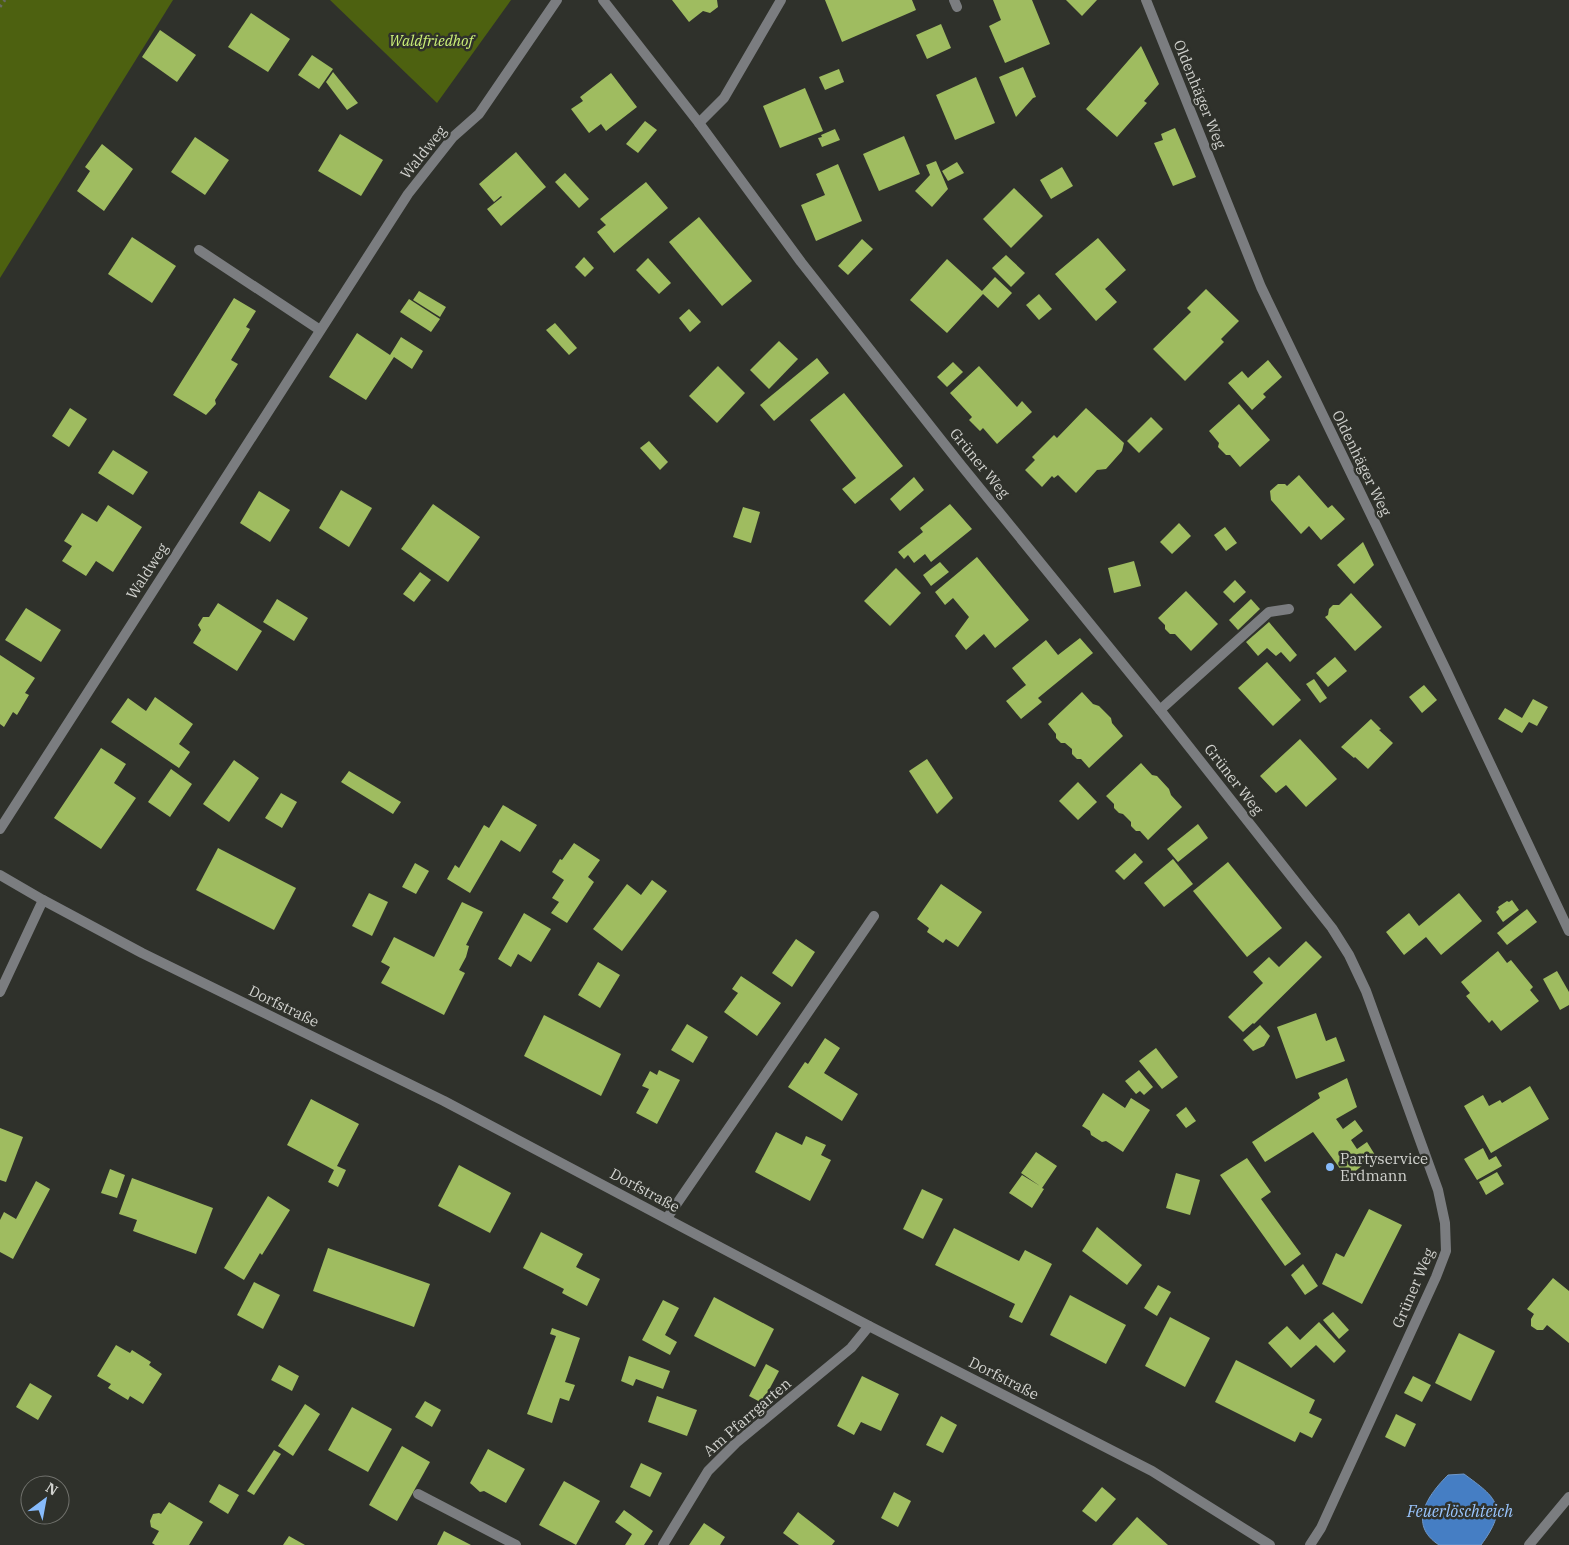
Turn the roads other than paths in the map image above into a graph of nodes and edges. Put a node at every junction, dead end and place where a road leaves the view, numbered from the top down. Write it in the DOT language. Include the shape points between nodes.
graph roads {
  1 [pos="557,0"];
  2 [pos="603,0"];
  3 [pos="781,0"];
  4 [pos="1146,0"];
  5 [pos="699,123"];
  6 [pos="199,250"];
  7 [pos="320,330"];
  8 [pos="1290,609"];
  9 [pos="1160,710"];
  10 [pos="0,829"];
  11 [pos="0,875"];
  12 [pos="43,900"];
  13 [pos="874,916"];
  14 [pos="1569,931"];
  15 [pos="0,992"];
  16 [pos="667,1218"];
  17 [pos="869,1326"];
  18 [pos="418,1494"];
  19 [pos="1569,1497"];
  20 [pos="516,1545"];
  21 [pos="663,1545"];
  22 [pos="1270,1545"];
  23 [pos="1310,1545"];
  24 [pos="1529,1545"];
  1 -- 7 [label="street, Waldweg" via="478,114 453,137 408,194"];
  2 -- 5 [label="street"];
  3 -- 5 [label="street" via="724,98"];
  4 -- 14 [label="street, Oldenhäger Weg" via="1260,287"];
  5 -- 9 [label="street, Grüner Weg" via="814,278"];
  6 -- 7 [label="street"];
  7 -- 10 [label="street, Waldweg"];
  8 -- 9 [label="street" via="1269,612"];
  9 -- 23 [label="street, Grüner Weg" via="1332,928 1349,955 1366,991 1438,1190 1445,1223 1446,1251 1436,1277"];
  11 -- 12 [label="street, Dorfstraße"];
  12 -- 15 [label="street"];
  12 -- 16 [label="street, Dorfstraße" via="142,953 444,1101"];
  13 -- 16 [label="street"];
  16 -- 17 [label="street, Dorfstraße"];
  17 -- 21 [label="street, Am Pfarrgarten" via="851,1348 708,1471"];
  17 -- 22 [label="street, Dorfstraße" via="1152,1471"];
  18 -- 20 [label="street"];
  19 -- 24 [label="street"];
}
